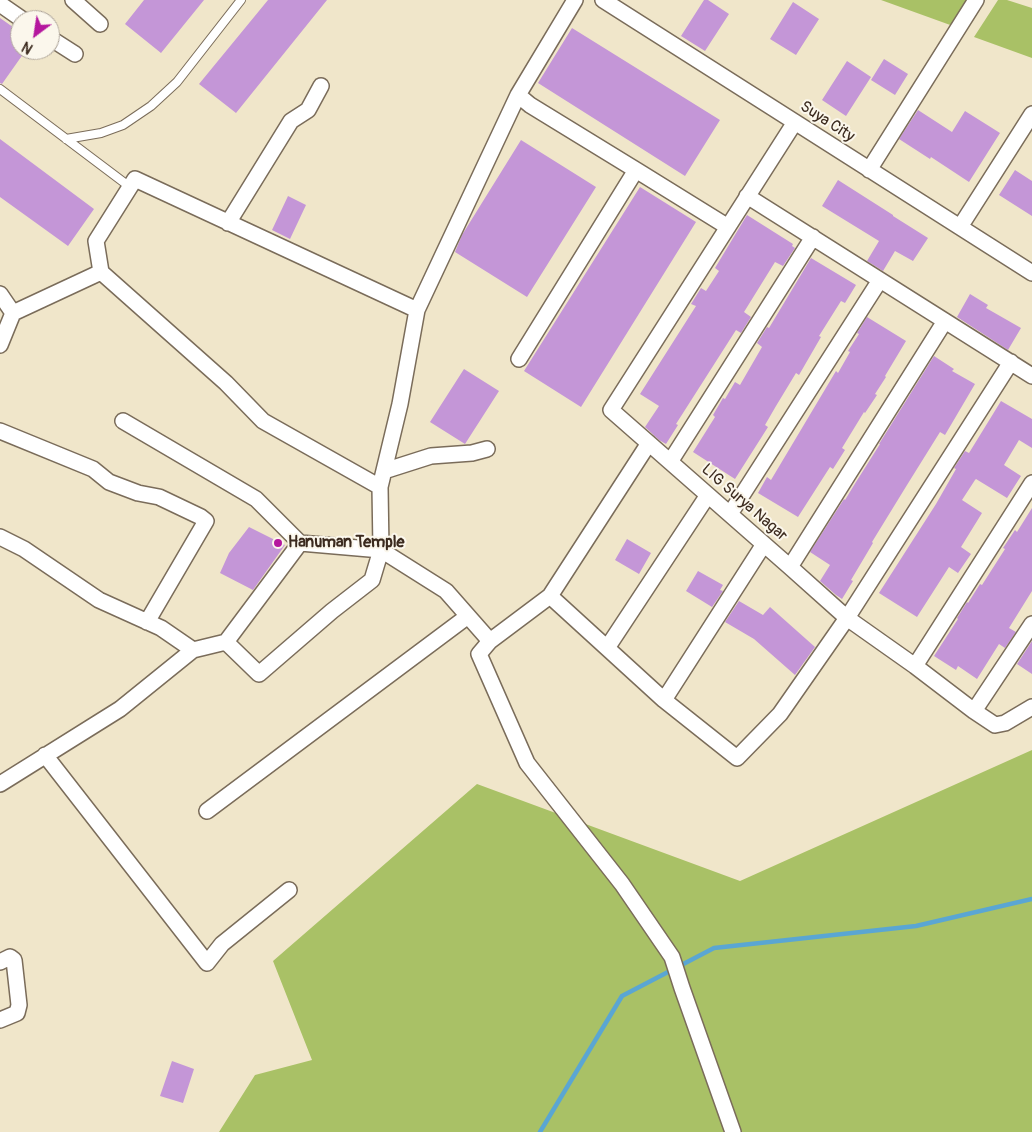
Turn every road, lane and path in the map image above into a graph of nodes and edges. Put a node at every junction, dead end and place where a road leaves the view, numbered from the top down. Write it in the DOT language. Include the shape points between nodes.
graph roads {
  1 [pos="73,0"];
  2 [pos="241,0"];
  3 [pos="574,0"];
  4 [pos="976,0"];
  5 [pos="605,1"];
  6 [pos="100,24"];
  7 [pos="60,44"];
  8 [pos="75,54"];
  9 [pos="321,86"];
  10 [pos="0,88"];
  11 [pos="518,95"];
  12 [pos="1032,114"];
  13 [pos="795,122"];
  14 [pos="66,139"];
  15 [pos="636,170"];
  16 [pos="869,170"];
  17 [pos="130,187"];
  18 [pos="747,196"];
  19 [pos="228,223"];
  20 [pos="728,227"];
  21 [pos="960,227"];
  22 [pos="813,237"];
  23 [pos="101,272"];
  24 [pos="1032,273"];
  25 [pos="880,280"];
  26 [pos="0,294"];
  27 [pos="417,310"];
  28 [pos="13,313"];
  29 [pos="944,320"];
  30 [pos="0,345"];
  31 [pos="519,359"];
  32 [pos="1011,362"];
  33 [pos="1032,376"];
  34 [pos="123,421"];
  35 [pos="0,431"];
  36 [pos="649,443"];
  37 [pos="488,449"];
  38 [pos="670,462"];
  39 [pos="384,471"];
  40 [pos="1032,483"];
  41 [pos="380,487"];
  42 [pos="708,495"];
  43 [pos="730,514"];
  44 [pos="0,537"];
  45 [pos="300,543"];
  46 [pos="764,544"];
  47 [pos="381,550"];
  48 [pos="790,567"];
  49 [pos="550,596"];
  50 [pos="468,616"];
  51 [pos="847,618"];
  52 [pos="147,622"];
  53 [pos="1032,624"];
  54 [pos="490,641"];
  55 [pos="226,642"];
  56 [pos="606,648"];
  57 [pos="193,650"];
  58 [pos="915,666"];
  59 [pos="664,700"];
  60 [pos="1032,708"];
  61 [pos="974,711"];
  62 [pos="45,755"];
  63 [pos="0,784"];
  64 [pos="207,811"];
  65 [pos="289,890"];
  66 [pos="0,962"];
  67 [pos="0,1020"];
  68 [pos="733,1132"];
  1 -- 6 [label="street"];
  2 -- 14 [label="lane" via="177,82 151,106 123,125 101,133"];
  3 -- 11 [label="street"];
  4 -- 16 [label="street"];
  5 -- 13 [label="street, Suya City"];
  7 -- 8 [label="street"];
  9 -- 19 [label="street" via="308,110 291,121"];
  10 -- 14 [label="lane"];
  11 -- 15 [label="street"];
  11 -- 27 [label="street"];
  12 -- 21 [label="street"];
  13 -- 16 [label="street, Suya City"];
  13 -- 18 [label="street, LIG Surya Nagar"];
  14 -- 17 [label="lane"];
  15 -- 20 [label="street"];
  15 -- 31 [label="street"];
  16 -- 21 [label="street, Suya City"];
  17 -- 19 [label="street" via="135,179"];
  17 -- 23 [label="street" via="96,241"];
  18 -- 20 [label="street, LIG Surya Nagar"];
  18 -- 22 [label="street"];
  19 -- 27 [label="street"];
  20 -- 36 [label="street, LIG Surya Nagar" via="611,410"];
  21 -- 24 [label="street, Suya City"];
  22 -- 25 [label="street"];
  22 -- 38 [label="street"];
  23 -- 28 [label="street"];
  23 -- 41 [label="street" via="226,383 263,421"];
  25 -- 29 [label="street"];
  25 -- 43 [label="street"];
  26 -- 28 [label="street"];
  27 -- 39 [label="street"];
  28 -- 30 [label="street"];
  29 -- 32 [label="street"];
  29 -- 48 [label="street"];
  32 -- 33 [label="street"];
  32 -- 51 [label="street"];
  34 -- 45 [label="street" via="256,499"];
  35 -- 52 [label="street" via="93,469 109,482 159,497 206,521"];
  36 -- 38 [label="street, LIG Surya Nagar"];
  36 -- 49 [label="street"];
  37 -- 39 [label="street" via="431,456"];
  38 -- 42 [label="street, LIG Surya Nagar"];
  39 -- 41 [label="street"];
  40 -- 58 [label="street"];
  41 -- 47 [label="street"];
  42 -- 43 [label="street, LIG Surya Nagar"];
  42 -- 56 [label="street"];
  43 -- 46 [label="street, LIG Surya Nagar"];
  44 -- 52 [label="street" via="24,549 99,600"];
  45 -- 47 [label="street"];
  45 -- 55 [label="street"];
  46 -- 48 [label="street, LIG Surya Nagar"];
  46 -- 59 [label="street"];
  47 -- 50 [label="street" via="446,591"];
  47 -- 55 [label="street" via="372,580 259,674"];
  48 -- 51 [label="street, LIG Surya Nagar"];
  49 -- 54 [label="street"];
  49 -- 56 [label="street"];
  50 -- 54 [label="street"];
  50 -- 64 [label="street"];
  51 -- 58 [label="street, LIG Surya Nagar"];
  51 -- 59 [label="street" via="780,714 737,758"];
  52 -- 57 [label="street"];
  53 -- 61 [label="street"];
  54 -- 68 [label="street" via="479,654 527,763 622,884 672,957"];
  55 -- 57 [label="street"];
  56 -- 59 [label="street"];
  57 -- 62 [label="street" via="120,709"];
  58 -- 61 [label="street, LIG Surya Nagar"];
  60 -- 61 [label="street, LIG Surya Nagar" via="995,725"];
  62 -- 63 [label="street"];
  62 -- 65 [label="street" via="207,963 222,944"];
  66 -- 67 [label="street" via="10,957 14,960 19,1005 17,1013"];
}
